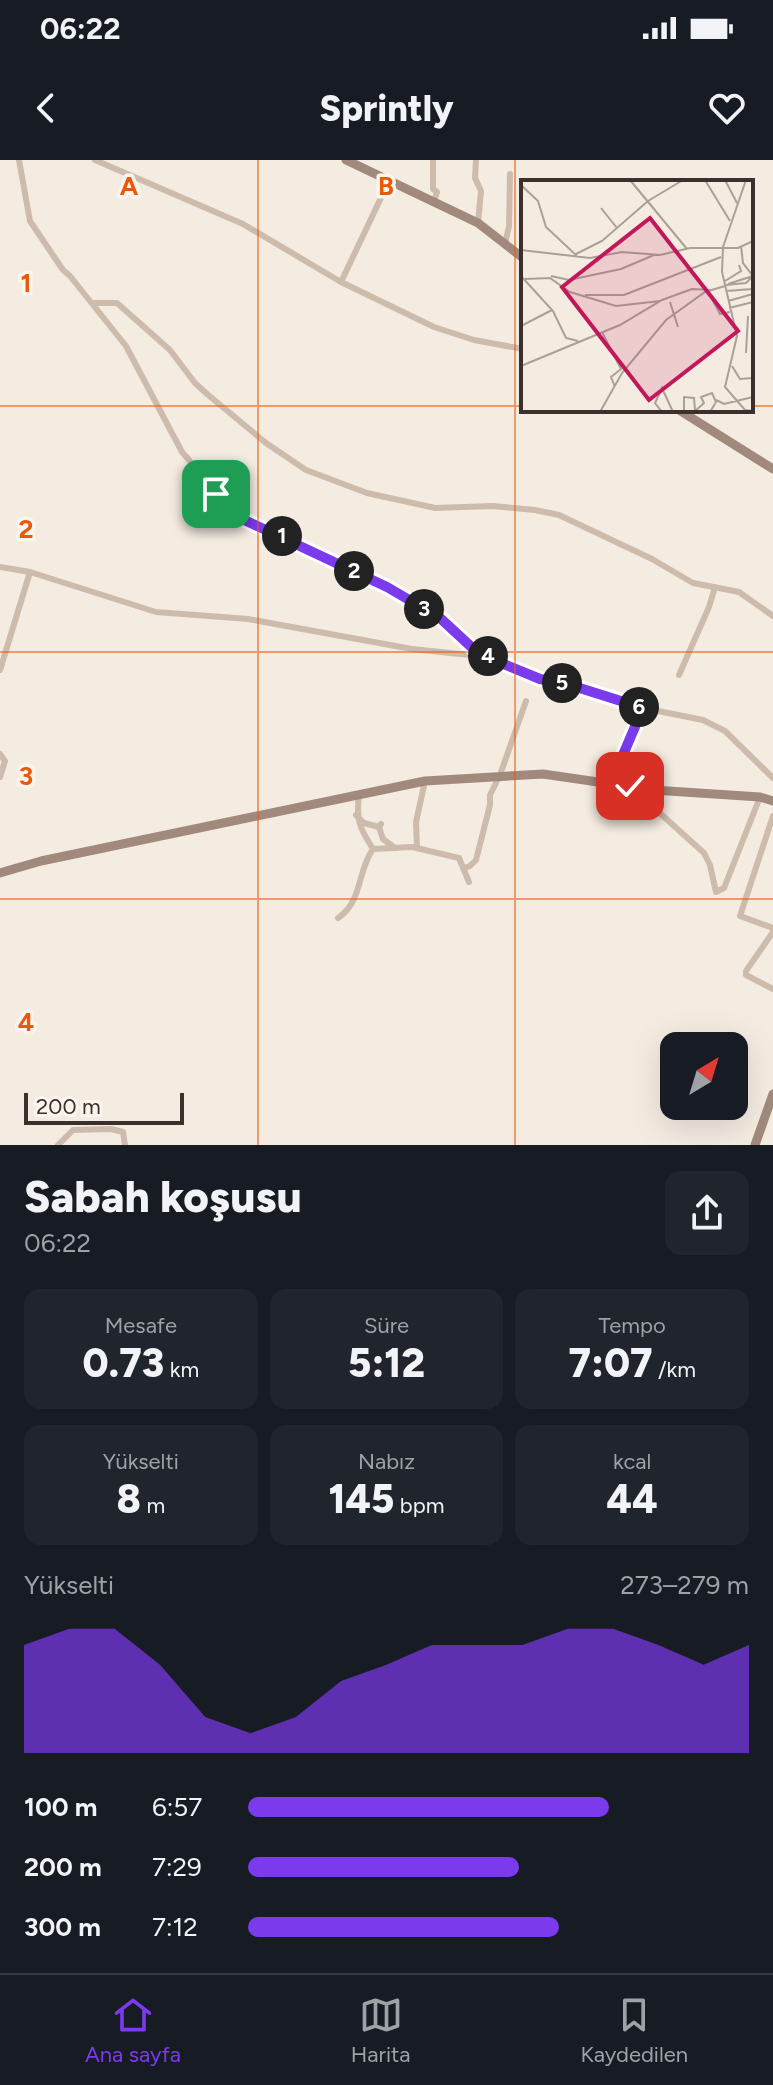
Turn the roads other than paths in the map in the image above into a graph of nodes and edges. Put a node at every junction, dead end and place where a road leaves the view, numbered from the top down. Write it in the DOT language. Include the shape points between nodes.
graph roads {
  1 [pos="19,160"];
  2 [pos="95,160"];
  3 [pos="346,160"];
  4 [pos="433,160"];
  5 [pos="476,160"];
  6 [pos="510,174"];
  7 [pos="389,181"];
  8 [pos="434,202"];
  9 [pos="478,223"];
  10 [pos="505,244"];
  11 [pos="521,256"];
  12 [pos="341,282"];
  13 [pos="92,303"];
  14 [pos="521,349"];
  15 [pos="682,412"];
  16 [pos="773,469"];
  17 [pos="0,567"];
  18 [pos="30,572"];
  19 [pos="715,587"];
  20 [pos="773,616"];
  21 [pos="479,654"];
  22 [pos="0,670"];
  23 [pos="679,675"];
  24 [pos="526,701"];
  25 [pos="643,708"];
  26 [pos="0,754"];
  27 [pos="500,775"];
  28 [pos="0,777"];
  29 [pos="773,778"];
  30 [pos="425,781"];
  31 [pos="611,783"];
  32 [pos="630,786"];
  33 [pos="359,794"];
  34 [pos="760,797"];
  35 [pos="773,801"];
  36 [pos="356,815"];
  37 [pos="773,816"];
  38 [pos="395,848"];
  39 [pos="417,848"];
  40 [pos="373,849"];
  41 [pos="464,868"];
  42 [pos="0,873"];
  43 [pos="469,882"];
  44 [pos="338,918"];
  45 [pos="773,930"];
  46 [pos="773,989"];
  47 [pos="773,1094"];
  48 [pos="58,1145"];
  49 [pos="125,1145"];
  50 [pos="755,1145"];
  1 -- 13 [label="street" via="30,221"];
  2 -- 12 [label="street" via="243,224"];
  3 -- 7 [label="street"];
  4 -- 8 [label="street"];
  5 -- 9 [label="street" via="481,191"];
  6 -- 10 [label="street"];
  7 -- 8 [label="street"];
  7 -- 12 [label="street"];
  8 -- 9 [label="street"];
  9 -- 10 [label="street"];
  10 -- 11 [label="street"];
  12 -- 14 [label="street" via="434,327"];
  13 -- 19 [label="street" via="117,303 170,350 195,383 306,470 367,493 435,508 493,506 559,515 693,583"];
  13 -- 21 [label="street" via="126,346 182,452 238,517 387,587 440,618"];
  15 -- 16 [label="street"];
  17 -- 18 [label="street"];
  18 -- 21 [label="street" via="156,612 248,619 412,649"];
  18 -- 22 [label="street"];
  19 -- 20 [label="street" via="739,592"];
  19 -- 23 [label="street"];
  21 -- 25 [label="street" via="540,679"];
  24 -- 27 [label="street"];
  25 -- 29 [label="street" via="703,720 725,731"];
  25 -- 31 [label="street"];
  26 -- 28 [label="street" via="5,761"];
  27 -- 30 [label="street"];
  27 -- 31 [label="street" via="543,774"];
  27 -- 41 [label="street" via="490,795 476,860"];
  30 -- 33 [label="street"];
  30 -- 39 [label="street" via="416,822"];
  31 -- 32 [label="street"];
  32 -- 34 [label="street"];
  32 -- 34 [label="street" via="704,853 716,892 724,888"];
  33 -- 36 [label="street"];
  33 -- 42 [label="street"];
  34 -- 35 [label="street"];
  36 -- 38 [label="street" via="380,826 383,839"];
  36 -- 40 [label="street"];
  37 -- 45 [label="street" via="740,916"];
  38 -- 39 [label="street"];
  38 -- 40 [label="street"];
  39 -- 41 [label="street" via="459,858"];
  40 -- 44 [label="street" via="350,906"];
  41 -- 43 [label="street"];
  45 -- 46 [label="street" via="746,971"];
  47 -- 50 [label="street"];
  48 -- 49 [label="street" via="73,1130 111,1129 123,1132"];
}
